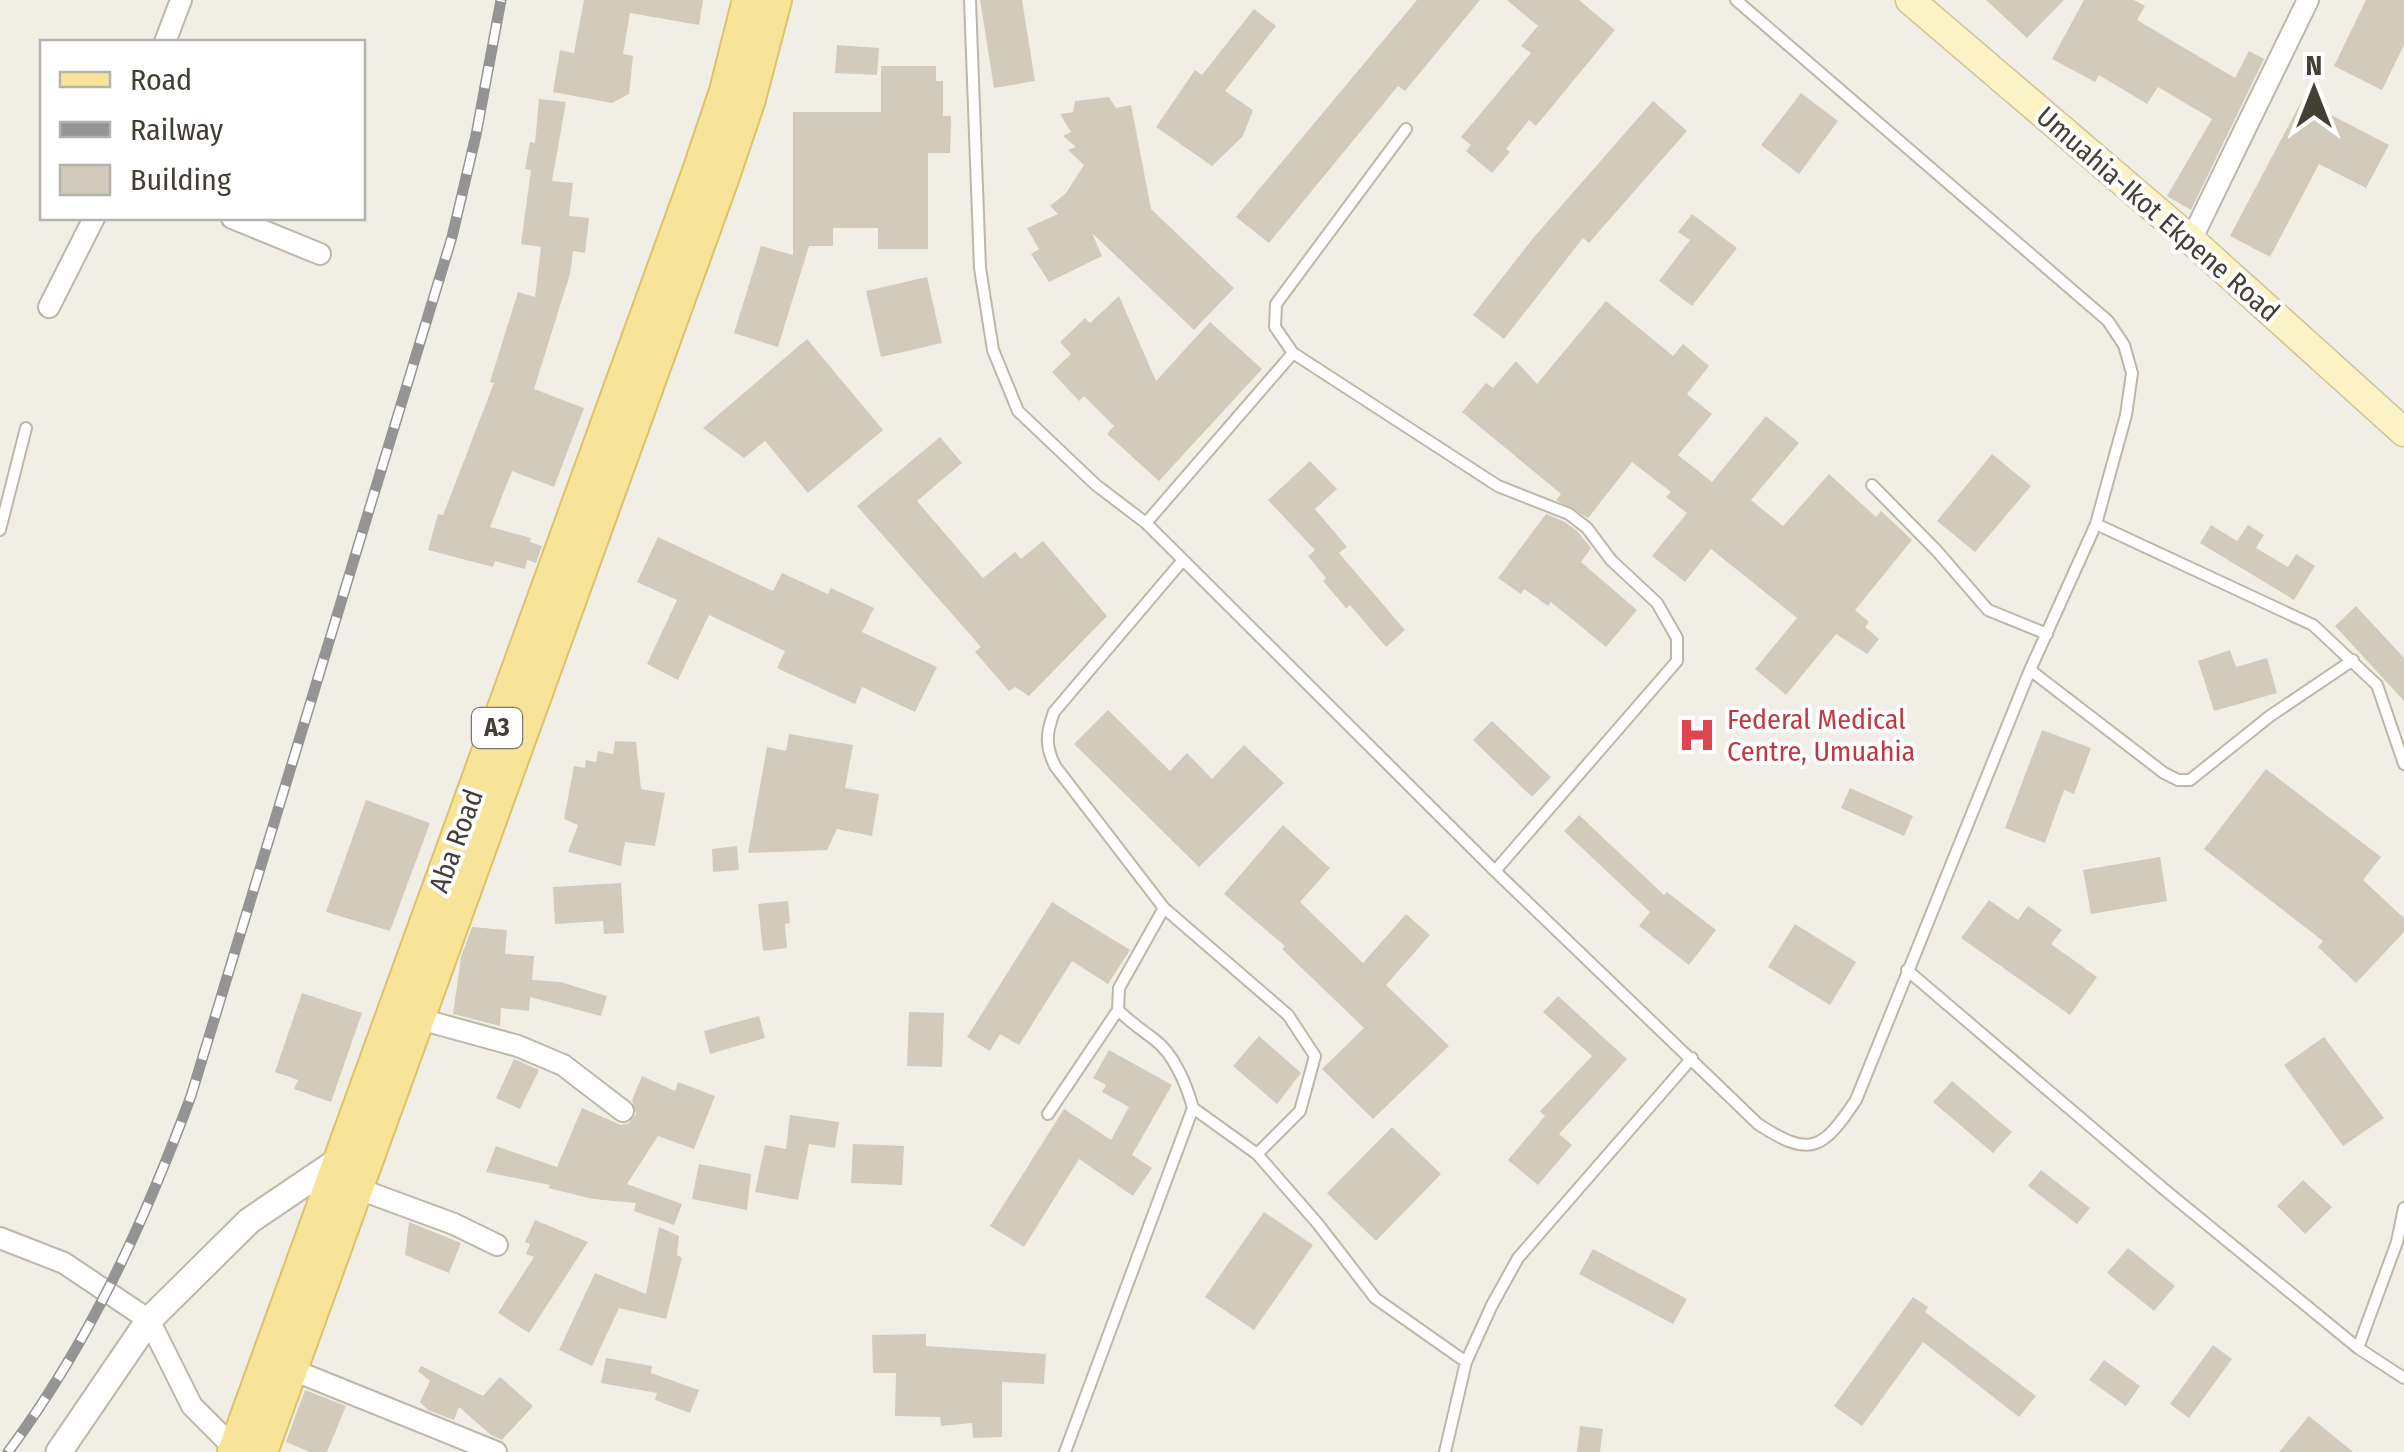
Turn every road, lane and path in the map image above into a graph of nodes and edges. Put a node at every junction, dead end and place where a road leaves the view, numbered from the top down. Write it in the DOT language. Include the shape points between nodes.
graph roads {
  1 [pos="181,0"];
  2 [pos="748,0"];
  3 [pos="776,0"];
  4 [pos="970,0"];
  5 [pos="1736,0"];
  6 [pos="1910,0"];
  7 [pos="2308,0"];
  8 [pos="166,40"];
  9 [pos="1406,129"];
  10 [pos="93,220"];
  11 [pos="237,220"];
  12 [pos="2192,240"];
  13 [pos="320,254"];
  14 [pos="48,307"];
  15 [pos="1294,353"];
  16 [pos="639,374"];
  17 [pos="26,428"];
  18 [pos="2404,432"];
  19 [pos="1872,485"];
  20 [pos="1146,523"];
  21 [pos="2096,524"];
  22 [pos="0,530"];
  23 [pos="1183,560"];
  24 [pos="2047,634"];
  25 [pos="2354,660"];
  26 [pos="2030,670"];
  27 [pos="2404,764"];
  28 [pos="1495,871"];
  29 [pos="1164,908"];
  30 [pos="1907,970"];
  31 [pos="1118,1010"];
  32 [pos="420,1019"];
  33 [pos="1692,1058"];
  34 [pos="1193,1108"];
  35 [pos="623,1111"];
  36 [pos="1048,1114"];
  37 [pos="1257,1154"];
  38 [pos="342,1158"];
  39 [pos="359,1189"];
  40 [pos="2404,1208"];
  41 [pos="0,1238"];
  42 [pos="497,1245"];
  43 [pos="150,1320"];
  44 [pos="2358,1348"];
  45 [pos="1466,1362"];
  46 [pos="293,1370"];
  47 [pos="2404,1378"];
  48 [pos="243,1451"];
  49 [pos="60,1452"];
  50 [pos="496,1452"];
  51 [pos="1064,1452"];
  52 [pos="1445,1452"];
  1 -- 8 [label="street"];
  2 -- 16 [label="main road, Aba Road / A3"];
  3 -- 16 [label="main road, Aba Road / A3" via="750,98"];
  4 -- 20 [label="lane" via="980,268 994,350 1018,411"];
  5 -- 21 [label="lane" via="2108,321 2132,373"];
  6 -- 12 [label="main road, Umuahia-Ikot Ekpene Road"];
  7 -- 12 [label="street"];
  9 -- 15 [label="lane" via="1276,304 1275,327"];
  10 -- 14 [label="street"];
  11 -- 13 [label="street"];
  12 -- 18 [label="main road, Umuahia-Ikot Ekpene Road"];
  15 -- 20 [label="lane"];
  15 -- 28 [label="lane" via="1498,486 1587,528 1657,603 1677,638 1677,661"];
  16 -- 32 [label="main road, Aba Road / A3"];
  16 -- 38 [label="main road, Aba Road / A3"];
  17 -- 22 [label="lane"];
  19 -- 24 [label="lane" via="1988,610"];
  20 -- 23 [label="lane"];
  21 -- 24 [label="lane"];
  21 -- 25 [label="lane" via="2313,625"];
  23 -- 28 [label="lane"];
  23 -- 29 [label="lane" via="1054,712 1046,746"];
  24 -- 26 [label="lane"];
  25 -- 26 [label="lane" via="2190,780 2164,774"];
  25 -- 27 [label="lane" via="2378,685"];
  26 -- 30 [label="lane"];
  28 -- 33 [label="lane"];
  29 -- 31 [label="lane" via="1119,988"];
  29 -- 37 [label="lane" via="1288,1015 1315,1056 1300,1110"];
  30 -- 33 [label="lane" via="1856,1100 1834,1132 1811,1145 1786,1143 1758,1124"];
  30 -- 44 [label="lane"];
  31 -- 34 [label="lane" via="1158,1041"];
  31 -- 36 [label="lane"];
  32 -- 35 [label="street" via="563,1065"];
  32 -- 39 [label="main road, Aba Road / A3"];
  33 -- 45 [label="lane" via="1518,1258"];
  34 -- 37 [label="lane"];
  34 -- 51 [label="lane"];
  37 -- 45 [label="lane" via="1375,1298"];
  38 -- 43 [label="street" via="249,1221"];
  38 -- 48 [label="main road, Aba Road / A3"];
  39 -- 42 [label="street"];
  39 -- 46 [label="main road, Aba Road / A3"];
  40 -- 44 [label="lane"];
  41 -- 43 [label="street" via="64,1262"];
  43 -- 48 [label="street" via="192,1406"];
  43 -- 49 [label="street"];
  44 -- 47 [label="lane"];
  45 -- 52 [label="lane"];
  46 -- 48 [label="main road, Aba Road / A3"];
  46 -- 50 [label="street"];
}
